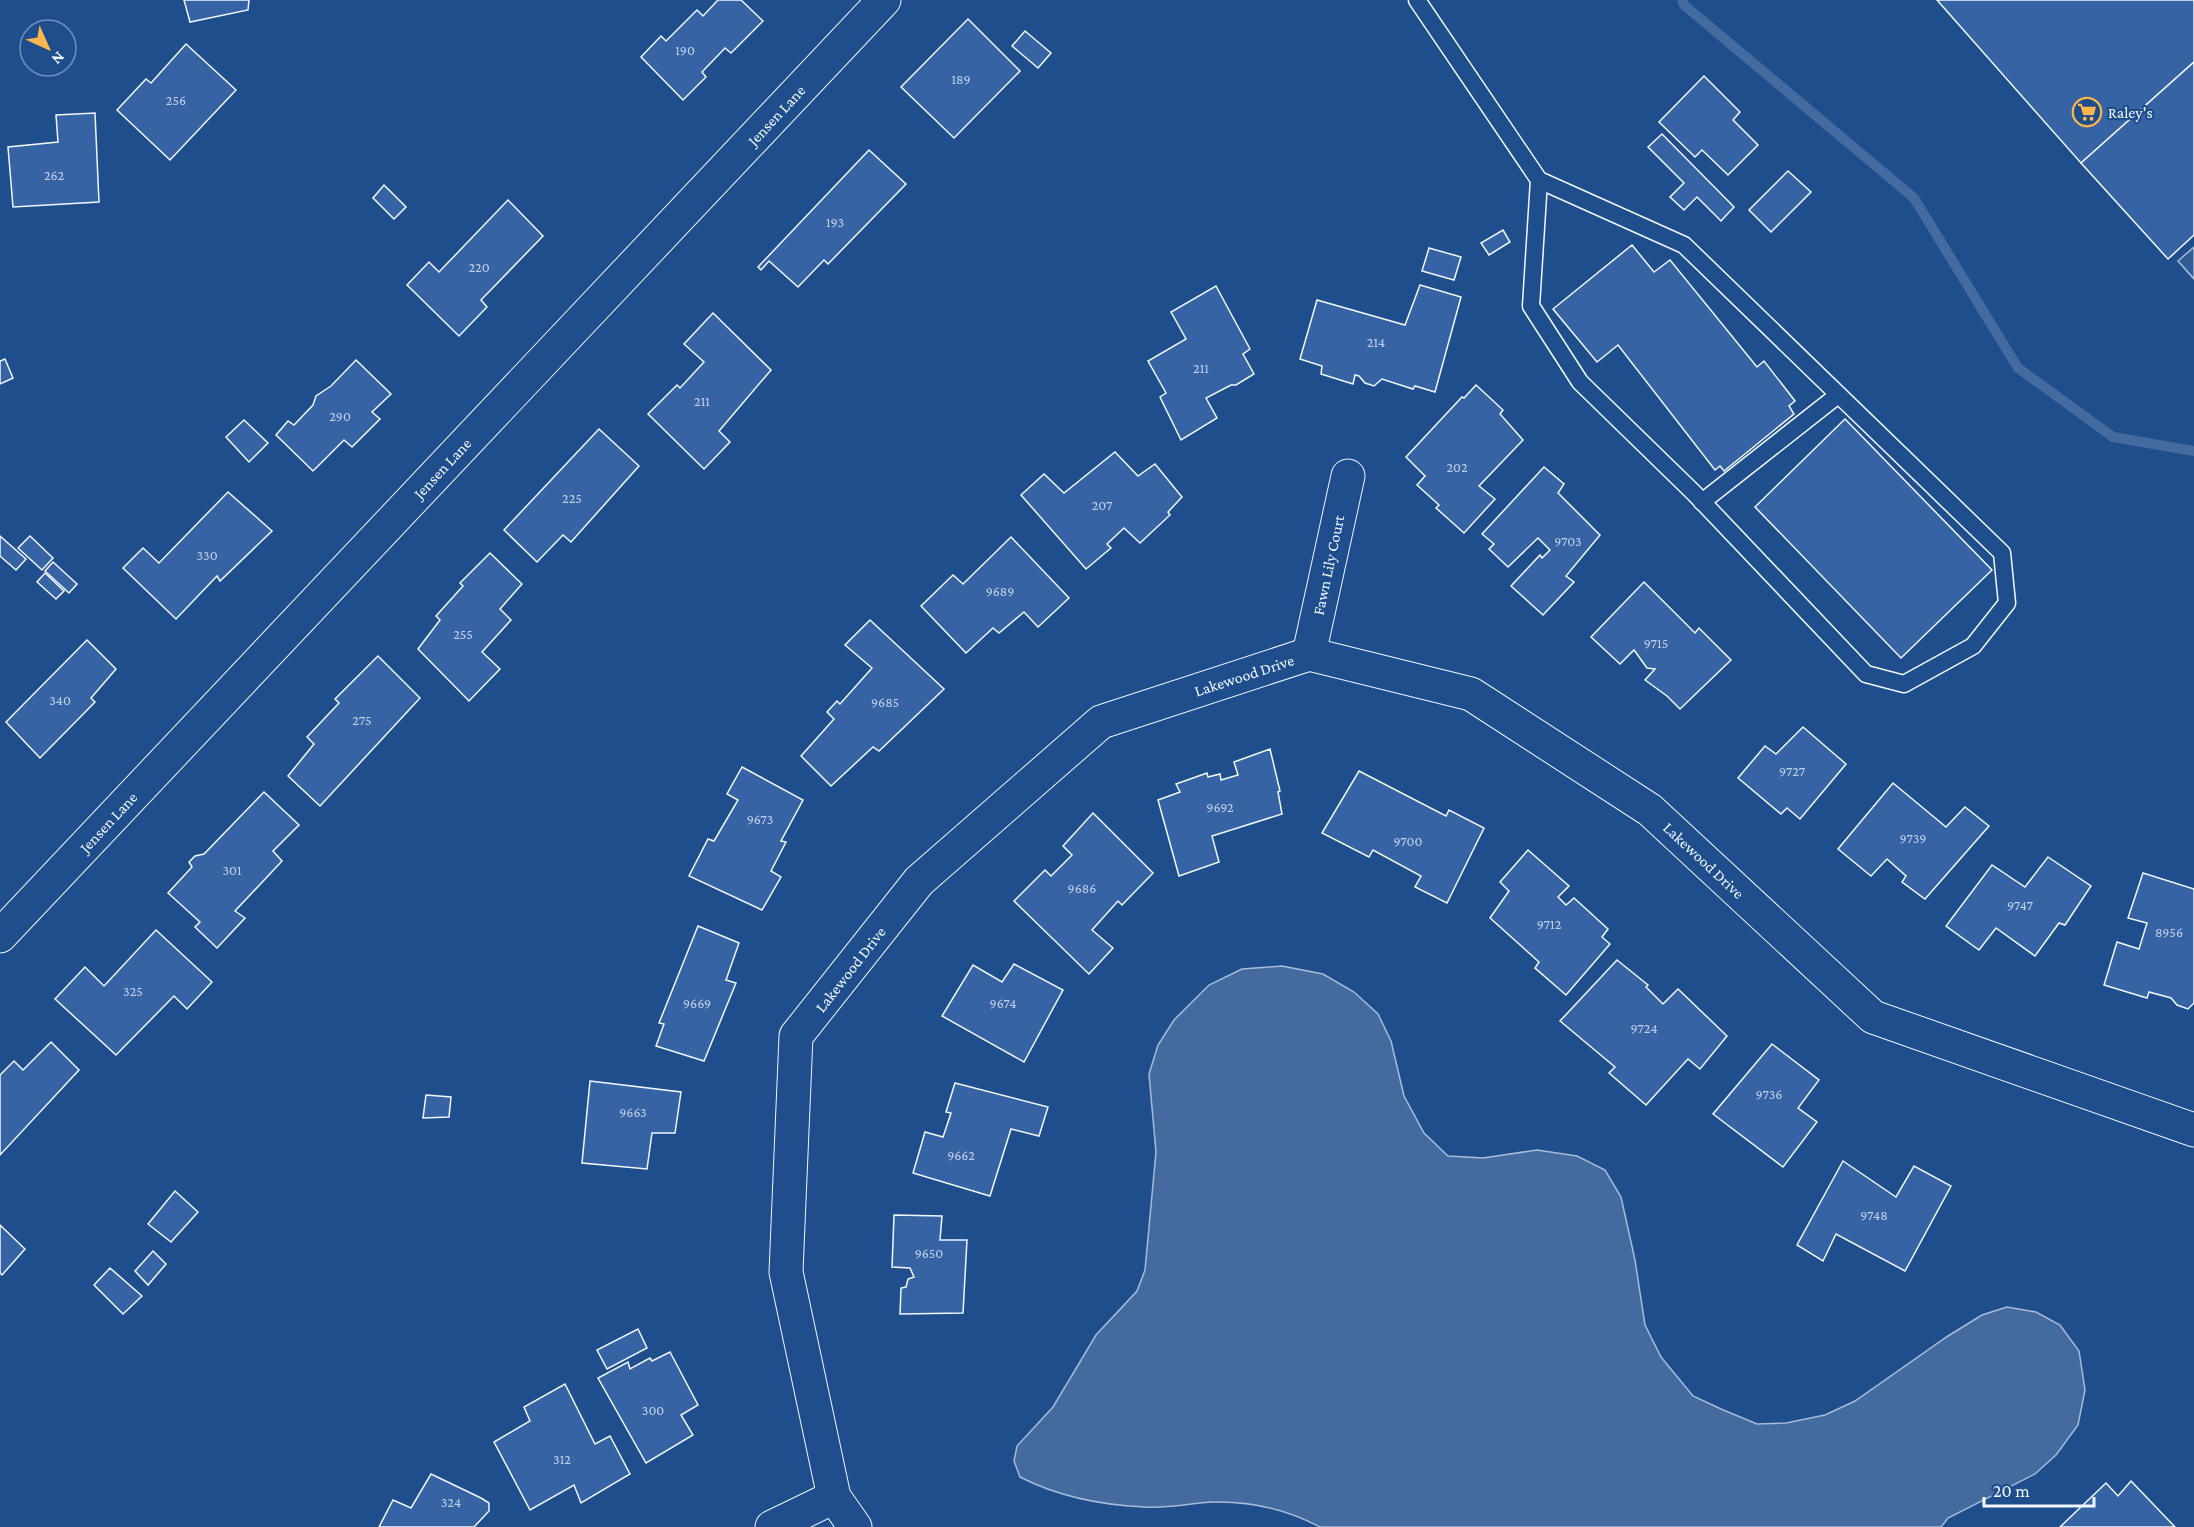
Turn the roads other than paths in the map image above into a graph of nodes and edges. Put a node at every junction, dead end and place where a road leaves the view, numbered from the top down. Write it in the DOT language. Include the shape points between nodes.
graph roads {
  1 [pos="884,0"];
  2 [pos="1417,0"];
  3 [pos="1539,180"];
  4 [pos="1839,395"];
  5 [pos="1348,476"];
  6 [pos="1702,502"];
  7 [pos="1309,654"];
  8 [pos="0,936"];
  9 [pos="2194,1130"];
  10 [pos="834,1497"];
  11 [pos="772,1527"];
  12 [pos="855,1527"];
  1 -- 8 [label="street, Jensen Lane"];
  2 -- 3 [label="lane"];
  3 -- 4 [label="lane" via="1684,245"];
  3 -- 6 [label="lane" via="1530,306 1580,382"];
  4 -- 6 [label="lane"];
  4 -- 6 [label="lane" via="2002,554 2007,603 1973,646 1904,684 1866,674"];
  5 -- 7 [label="street, Fawn Lily Court"];
  7 -- 9 [label="street, Lakewood Drive" via="1471,694 1650,810 1873,1017"];
  7 -- 10 [label="street, Lakewood Drive" via="1101,722 919,881 796,1036 786,1272"];
  10 -- 11 [label="street"];
  10 -- 12 [label="street, Lakewood Drive"];
}
